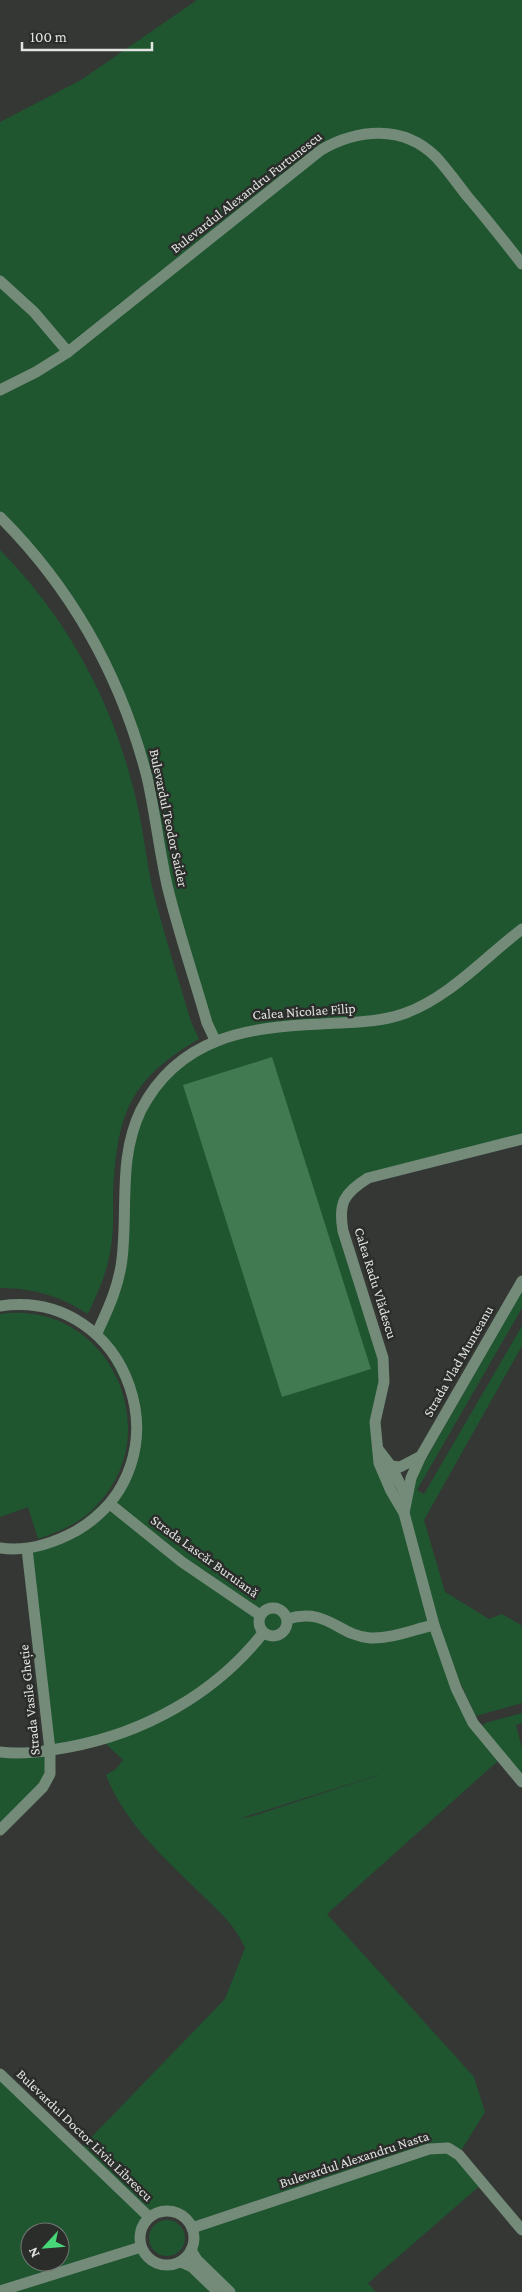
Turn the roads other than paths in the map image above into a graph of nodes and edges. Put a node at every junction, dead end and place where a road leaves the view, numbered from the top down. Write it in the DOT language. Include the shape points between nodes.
graph roads {
  1 [pos="522,264"];
  2 [pos="0,281"];
  3 [pos="68,352"];
  4 [pos="0,390"];
  5 [pos="0,517"];
  6 [pos="522,929"];
  7 [pos="215,1040"];
  8 [pos="522,1139"];
  9 [pos="522,1281"];
  10 [pos="0,1306"];
  11 [pos="97,1333"];
  12 [pos="421,1456"];
  13 [pos="387,1470"];
  14 [pos="406,1480"];
  15 [pos="110,1504"];
  16 [pos="404,1513"];
  17 [pos="0,1548"];
  18 [pos="27,1549"];
  19 [pos="260,1615"];
  20 [pos="286,1619"];
  21 [pos="434,1625"];
  22 [pos="264,1633"];
  23 [pos="50,1750"];
  24 [pos="0,1752"];
  25 [pos="522,1782"];
  26 [pos="0,1830"];
  27 [pos="0,2074"];
  28 [pos="149,2217"];
  29 [pos="192,2228"];
  30 [pos="522,2230"];
  31 [pos="141,2247"];
  32 [pos="191,2250"];
  33 [pos="181,2262"];
  34 [pos="0,2291"];
  35 [pos="218,2292"];
  36 [pos="230,2292"];
  1 -- 3 [label="street, Bulevardul Alexandru Furtunescu" via="435,156 399,135 362,133 321,150"];
  2 -- 3 [label="street" via="34,312"];
  3 -- 4 [label="street, Bulevardul Alexandru Furtunescu"];
  5 -- 7 [label="street, Bulevardul Teodor Saider" via="46,567 95,641 114,679 147,779 167,887 207,1023"];
  6 -- 7 [label="street, Calea Nicolae Filip" via="435,999 401,1015 352,1023 268,1027"];
  7 -- 11 [label="street, Calea Nicolae Filip" via="169,1073 148,1100 136,1123 126,1164 120,1269 115,1294"];
  8 -- 13 [label="street, Calea Radu Vlădescu" via="368,1178 356,1186 342,1203 343,1231 383,1358 384,1382 376,1422 378,1463"];
  9 -- 12 [label="street, Strada Vlad Munteanu"];
  10 -- 11 [label="street" via="44,1309"];
  11 -- 15 [label="street" via="122,1367 137,1412 137,1438 132,1463"];
  12 -- 13 [label="street"];
  12 -- 14 [label="street, Calea Radu Vlădescu"];
  13 -- 14 [label="street"];
  13 -- 16 [label="street, Calea Radu Vlădescu"];
  14 -- 16 [label="street, Calea Radu Vlădescu"];
  15 -- 18 [label="street" via="89,1523 62,1539"];
  15 -- 19 [label="street, Strada Lascăr Buruiană" via="182,1562"];
  16 -- 21 [label="street, Calea Radu Vlădescu"];
  17 -- 18 [label="street"];
  18 -- 23 [label="street, Strada Vasile Gheție"];
  19 -- 20 [label="street" via="273,1607 282,1611"];
  19 -- 22 [label="street" via="259,1626"];
  20 -- 21 [label="street" via="302,1615 321,1617 370,1638"];
  20 -- 22 [label="street" via="281,1634 269,1636"];
  21 -- 25 [label="street, Calea Radu Vlădescu" via="472,1724"];
  22 -- 23 [label="street" via="229,1668 174,1709 103,1740"];
  23 -- 24 [label="street"];
  23 -- 26 [label="street, Strada Vasile Gheție" via="50,1774 43,1788"];
  27 -- 28 [label="street, Bulevardul Doctor Liviu Librescu"];
  28 -- 29 [label="street" via="173,2211 187,2219"];
  28 -- 31 [label="street" via="139,2236"];
  29 -- 30 [label="street, Bulevardul Alexandru Nasta" via="363,2170 443,2147 459,2154"];
  29 -- 32 [label="street"];
  31 -- 33 [label="street" via="149,2259 158,2264"];
  31 -- 34 [label="street"];
  32 -- 33 [label="street"];
  32 -- 36 [label="street"];
  33 -- 35 [label="street" via="192,2267"];
}
